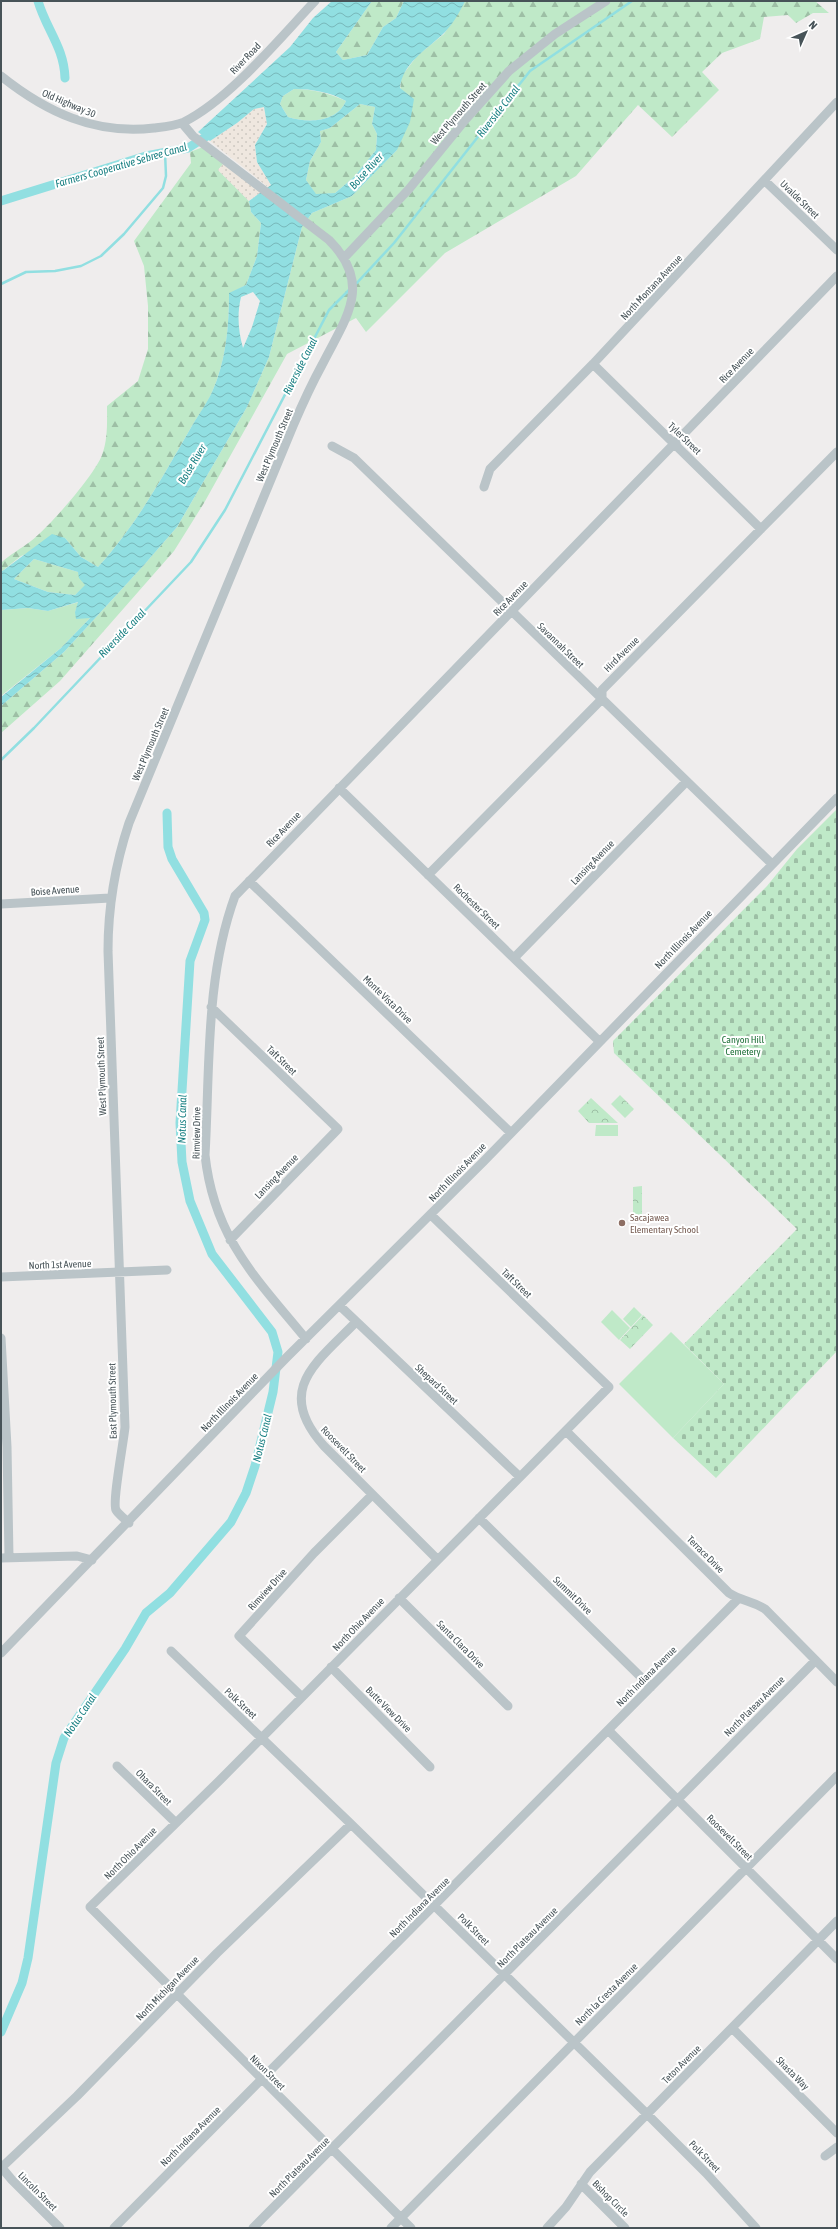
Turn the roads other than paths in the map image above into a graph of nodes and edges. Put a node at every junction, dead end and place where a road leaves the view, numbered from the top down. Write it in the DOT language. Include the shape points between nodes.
graph roads {
  1 [pos="315,1"];
  2 [pos="606,1"];
  3 [pos="1,76"];
  4 [pos="837,102"];
  5 [pos="182,123"];
  6 [pos="765,181"];
  7 [pos="837,250"];
  8 [pos="344,258"];
  9 [pos="837,276"];
  10 [pos="593,364"];
  11 [pos="675,444"];
  12 [pos="332,446"];
  13 [pos="837,452"];
  14 [pos="484,487"];
  15 [pos="762,529"];
  16 [pos="512,612"];
  17 [pos="602,700"];
  18 [pos="686,782"];
  19 [pos="339,788"];
  20 [pos="837,798"];
  21 [pos="772,864"];
  22 [pos="428,875"];
  23 [pos="249,881"];
  24 [pos="110,898"];
  25 [pos="1,904"];
  26 [pos="222,947"];
  27 [pos="514,958"];
  28 [pos="211,1007"];
  29 [pos="600,1041"];
  30 [pos="338,1129"];
  31 [pos="511,1132"];
  32 [pos="431,1215"];
  33 [pos="230,1240"];
  34 [pos="167,1270"];
  35 [pos="120,1272"];
  36 [pos="1,1277"];
  37 [pos="340,1306"];
  38 [pos="356,1322"];
  39 [pos="554,1334"];
  40 [pos="1,1338"];
  41 [pos="306,1339"];
  42 [pos="566,1431"];
  43 [pos="520,1477"];
  44 [pos="372,1495"];
  45 [pos="479,1518"];
  46 [pos="129,1523"];
  47 [pos="5,1558"];
  48 [pos="437,1558"];
  49 [pos="92,1560"];
  50 [pos="399,1598"];
  51 [pos="738,1599"];
  52 [pos="170,1651"];
  53 [pos="1,1653"];
  54 [pos="815,1661"];
  55 [pos="331,1667"];
  56 [pos="837,1682"];
  57 [pos="651,1687"];
  58 [pos="302,1697"];
  59 [pos="508,1706"];
  60 [pos="608,1730"];
  61 [pos="262,1737"];
  62 [pos="117,1766"];
  63 [pos="430,1767"];
  64 [pos="837,1776"];
  65 [pos="677,1800"];
  66 [pos="176,1824"];
  67 [pos="351,1824"];
  68 [pos="746,1868"];
  69 [pos="435,1906"];
  70 [pos="837,1921"];
  71 [pos="112,1930"];
  72 [pos="818,1940"];
  73 [pos="837,1959"];
  74 [pos="505,1976"];
  75 [pos="176,1994"];
  76 [pos="732,2028"];
  77 [pos="574,2043"];
  78 [pos="261,2080"];
  79 [pos="646,2114"];
  80 [pos="837,2133"];
  81 [pos="837,2147"];
  82 [pos="331,2150"];
  83 [pos="825,2156"];
  84 [pos="2,2168"];
  85 [pos="581,2184"];
  86 [pos="401,2218"];
  87 [pos="60,2228"];
  88 [pos="114,2228"];
  89 [pos="254,2228"];
  90 [pos="391,2228"];
  91 [pos="411,2228"];
  92 [pos="547,2228"];
  93 [pos="625,2228"];
  94 [pos="756,2228"];
  1 -- 5 [label="street, River Road" via="229,90"];
  2 -- 8 [label="street, West Plymouth Street" via="555,34 509,71 409,189"];
  3 -- 5 [label="street, Old Highway 30" via="23,94 48,108 101,128 147,129"];
  4 -- 6 [label="street, North Montana Avenue"];
  5 -- 8 [label="street, West Plymouth Street" via="193,136 329,240"];
  6 -- 7 [label="street, Uvalde Street"];
  6 -- 10 [label="street, North Montana Avenue"];
  8 -- 24 [label="street, West Plymouth Street" via="352,282 350,310 320,366 293,426 129,823"];
  9 -- 11 [label="street, Rice Avenue"];
  10 -- 11 [label="street, Tyler Street"];
  10 -- 14 [label="street, North Montana Avenue" via="490,469"];
  11 -- 15 [label="street, Tyler Street"];
  11 -- 16 [label="street, Rice Avenue"];
  12 -- 16 [label="street, Savannah Street" via="354,458"];
  13 -- 15 [label="street, Hird Avenue"];
  15 -- 17 [label="street, Hird Avenue" via="602,690"];
  16 -- 17 [label="street, Savannah Street"];
  16 -- 19 [label="street, Rice Avenue"];
  17 -- 18 [label="street, Savannah Street"];
  17 -- 22 [label="street, Hird Avenue"];
  18 -- 21 [label="street, Savannah Street"];
  18 -- 27 [label="street, Lansing Avenue"];
  19 -- 22 [label="street, Rochester Street"];
  19 -- 23 [label="street, Rice Avenue"];
  20 -- 21 [label="street, North Illinois Avenue"];
  21 -- 29 [label="street, North Illinois Avenue"];
  22 -- 27 [label="street, Rochester Street"];
  23 -- 26 [label="street, Rice Avenue" via="235,896"];
  23 -- 31 [label="street, Monte Vista Drive"];
  24 -- 25 [label="street, Boise Avenue"];
  24 -- 35 [label="street, West Plymouth Street" via="108,951"];
  26 -- 28 [label="street, Rimview Drive"];
  27 -- 29 [label="street, Rochester Street"];
  28 -- 30 [label="street, Taft Street"];
  28 -- 33 [label="street, Rimview Drive" via="205,1155 208,1178"];
  29 -- 31 [label="street, North Illinois Avenue"];
  30 -- 33 [label="street, Lansing Avenue"];
  31 -- 32 [label="street, North Illinois Avenue"];
  32 -- 37 [label="street, North Illinois Avenue"];
  32 -- 39 [label="street, Taft Street"];
  33 -- 41 [label="street, Rimview Drive" via="253,1275"];
  34 -- 35 [label="street, North 1st Avenue"];
  35 -- 36 [label="street, North 1st Avenue"];
  35 -- 46 [label="street, East Plymouth Street" via="125,1427 114,1499 116,1510"];
  37 -- 38 [label="street, Shepard Street"];
  37 -- 41 [label="street, North Illinois Avenue"];
  38 -- 43 [label="street, Shepard Street"];
  38 -- 44 [label="street, Roosevelt Street" via="310,1370 300,1394 301,1409 312,1433"];
  39 -- 42 [label="street, North Ohio Avenue" via="609,1387"];
  40 -- 47 [label="street" via="7,1447"];
  41 -- 46 [label="street, North Illinois Avenue"];
  42 -- 43 [label="street, North Ohio Avenue"];
  42 -- 51 [label="street, Terrace Drive"];
  43 -- 45 [label="street, North Ohio Avenue"];
  44 -- 48 [label="street, Roosevelt Street"];
  44 -- 58 [label="street, Rimview Drive" via="314,1553 239,1636"];
  45 -- 48 [label="street, North Ohio Avenue"];
  45 -- 57 [label="street, Summit Drive"];
  46 -- 49 [label="street, North Illinois Avenue"];
  47 -- 49 [label="street" via="77,1556"];
  48 -- 50 [label="street, North Ohio Avenue"];
  49 -- 53 [label="street, North Illinois Avenue"];
  50 -- 55 [label="street, North Ohio Avenue"];
  50 -- 59 [label="street, Santa Clara Drive"];
  51 -- 54 [label="street, Terrace Drive" via="756,1603 765,1609"];
  51 -- 57 [label="street, North Indiana Avenue"];
  52 -- 61 [label="street, Polk Street"];
  54 -- 56 [label="street, Terrace Drive"];
  54 -- 65 [label="street, North Plateau Avenue"];
  55 -- 58 [label="street, North Ohio Avenue"];
  55 -- 63 [label="street, Butte View Drive"];
  57 -- 60 [label="street, North Indiana Avenue"];
  58 -- 61 [label="street, North Ohio Avenue"];
  60 -- 65 [label="street, Roosevelt Street"];
  60 -- 69 [label="street, North Indiana Avenue"];
  61 -- 66 [label="street, North Ohio Avenue"];
  61 -- 67 [label="street, Polk Street"];
  62 -- 66 [label="street, Ohara Street"];
  64 -- 68 [label="street, North la Cresta Avenue"];
  65 -- 68 [label="street, Roosevelt Street"];
  65 -- 74 [label="street, North Plateau Avenue"];
  66 -- 71 [label="street, North Ohio Avenue" via="90,1907"];
  67 -- 69 [label="street, Polk Street"];
  67 -- 75 [label="street, North Michigan Avenue"];
  68 -- 72 [label="street, Roosevelt Street"];
  68 -- 77 [label="street, North la Cresta Avenue"];
  69 -- 74 [label="street, Polk Street"];
  69 -- 78 [label="street, North Indiana Avenue"];
  70 -- 72 [label="street, Teton Avenue"];
  71 -- 75 [label="street, Nixon Street"];
  72 -- 73 [label="street, Roosevelt Street"];
  72 -- 76 [label="street, Teton Avenue"];
  74 -- 77 [label="street, Polk Street"];
  74 -- 82 [label="street, North Plateau Avenue"];
  75 -- 78 [label="street, Nixon Street"];
  75 -- 84 [label="street, North Michigan Avenue" via="77,2096"];
  76 -- 79 [label="street, Teton Avenue"];
  76 -- 80 [label="street, Shasta Way"];
  77 -- 79 [label="street, Polk Street"];
  77 -- 86 [label="street, North la Cresta Avenue"];
  78 -- 82 [label="street, Nixon Street"];
  78 -- 88 [label="street, North Indiana Avenue"];
  79 -- 85 [label="street, Teton Avenue"];
  79 -- 94 [label="street, Polk Street" via="706,2173"];
  81 -- 83 [label="street"];
  82 -- 86 [label="street, Nixon Street"];
  82 -- 89 [label="street, North Plateau Avenue"];
  84 -- 87 [label="street, Lincoln Street"];
  85 -- 92 [label="street, Teton Avenue" via="566,2207"];
  85 -- 93 [label="street, Bishop Circle"];
  86 -- 90 [label="street, North la Cresta Avenue"];
  86 -- 91 [label="street, Nixon Street"];
}
